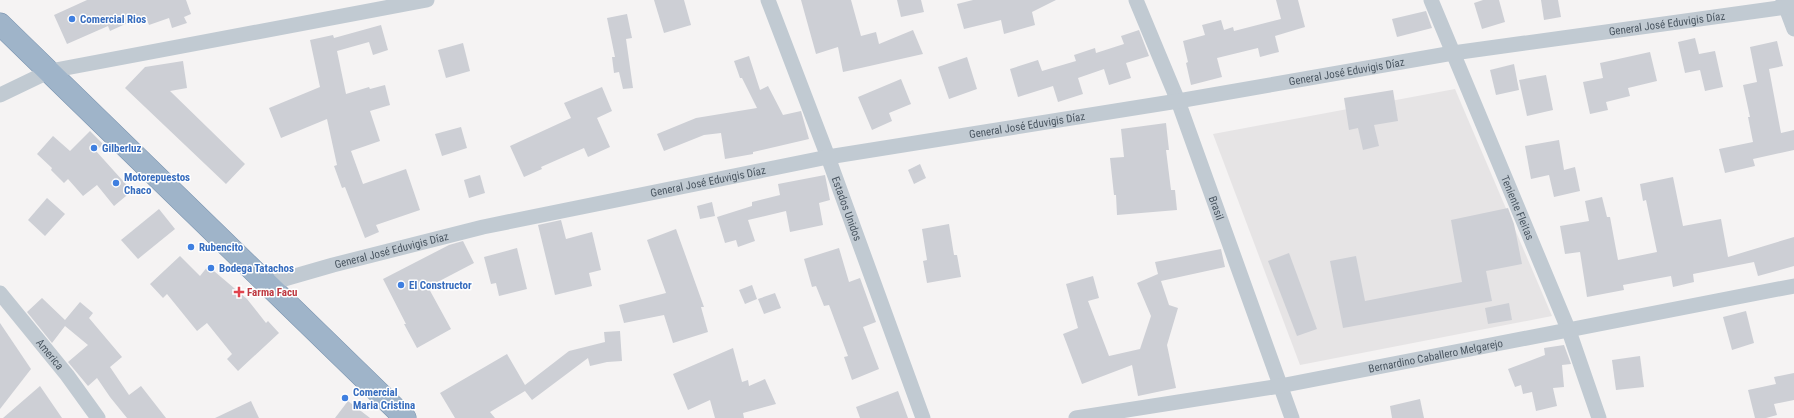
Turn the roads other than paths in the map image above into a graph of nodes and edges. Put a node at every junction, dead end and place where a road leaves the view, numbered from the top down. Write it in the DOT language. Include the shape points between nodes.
graph roads {
  1 [pos="427,0"];
  2 [pos="768,0"];
  3 [pos="1136,0"];
  4 [pos="1431,0"];
  5 [pos="1788,5"];
  6 [pos="0,24"];
  7 [pos="1794,29"];
  8 [pos="1453,54"];
  9 [pos="50,72"];
  10 [pos="0,95"];
  11 [pos="1178,101"];
  12 [pos="828,157"];
  13 [pos="267,284"];
  14 [pos="1794,286"];
  15 [pos="0,293"];
  16 [pos="1569,331"];
  17 [pos="1280,386"];
  18 [pos="98,418"];
  19 [pos="405,418"];
  20 [pos="923,418"];
  21 [pos="1076,418"];
  22 [pos="1292,418"];
  23 [pos="1599,418"];
  1 -- 9 [label="street"];
  2 -- 12 [label="street, Estados Unidos"];
  3 -- 11 [label="street, Brasil"];
  4 -- 8 [label="street, Teniente Fleitas"];
  5 -- 7 [label="street"];
  5 -- 8 [label="street, General José Eduvigis Díaz"];
  6 -- 9 [label="highway"];
  8 -- 11 [label="street, General José Eduvigis Díaz"];
  8 -- 16 [label="street, Teniente Fleitas"];
  9 -- 10 [label="street"];
  9 -- 13 [label="highway"];
  11 -- 12 [label="street, General José Eduvigis Díaz"];
  11 -- 17 [label="street, Brasil"];
  12 -- 13 [label="street, General José Eduvigis Díaz" via="483,227"];
  12 -- 20 [label="street, Estados Unidos"];
  13 -- 19 [label="highway"];
  14 -- 16 [label="street, Bernardino Caballero Melgarejo"];
  15 -- 18 [label="street, America" via="67,375"];
  16 -- 17 [label="street, Bernardino Caballero Melgarejo"];
  16 -- 23 [label="street, Teniente Fleitas"];
  17 -- 21 [label="street, Bernardino Caballero Melgarejo"];
  17 -- 22 [label="street, Brasil"];
}
